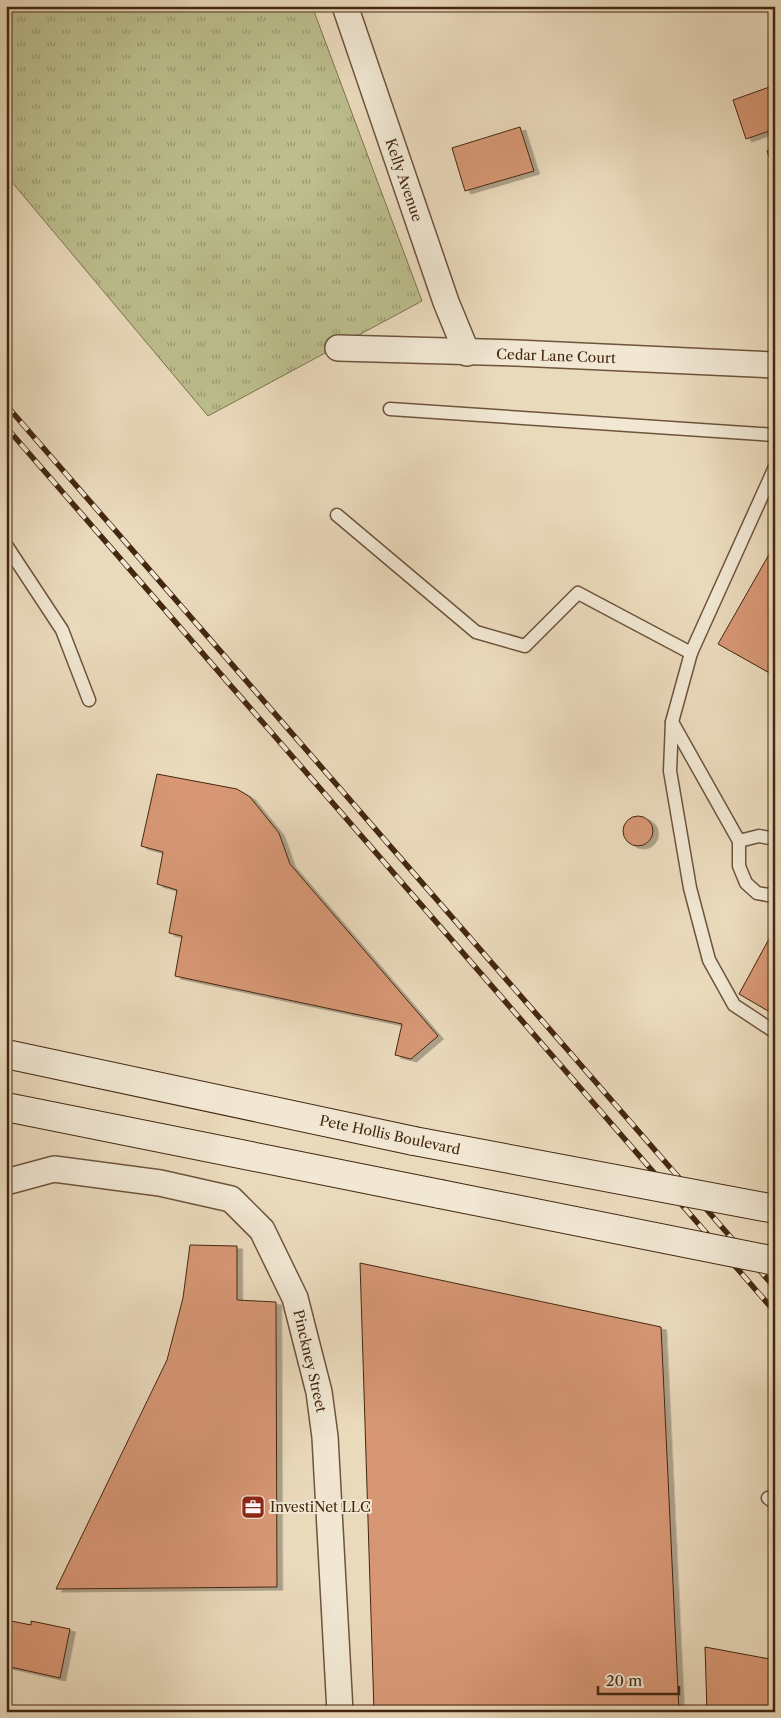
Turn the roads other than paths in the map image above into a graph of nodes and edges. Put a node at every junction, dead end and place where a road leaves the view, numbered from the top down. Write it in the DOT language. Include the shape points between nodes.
graph roads {
  1 [pos="346,6"];
  2 [pos="338,348"];
  3 [pos="467,353"];
  4 [pos="775,365"];
  5 [pos="390,410"];
  6 [pos="775,435"];
  7 [pos="775,467"];
  8 [pos="337,515"];
  9 [pos="6,545"];
  10 [pos="690,653"];
  11 [pos="89,700"];
  12 [pos="672,722"];
  13 [pos="775,839"];
  14 [pos="739,841"];
  15 [pos="775,893"];
  16 [pos="775,1032"];
  17 [pos="6,1054"];
  18 [pos="6,1108"];
  19 [pos="6,1182"];
  20 [pos="775,1209"];
  21 [pos="775,1261"];
  22 [pos="340,1712"];
  1 -- 3 [label="street, Kelly Avenue" via="446,302"];
  2 -- 3 [label="street, Cedar Lane Court"];
  3 -- 4 [label="street, Cedar Lane Court"];
  5 -- 6 [label="lane"];
  7 -- 10 [label="lane"];
  8 -- 10 [label="lane" via="476,632 525,646 578,593"];
  9 -- 11 [label="lane" via="62,630"];
  10 -- 12 [label="lane"];
  12 -- 14 [label="lane"];
  12 -- 16 [label="lane" via="670,771 690,888 709,960 734,1005"];
  13 -- 14 [label="lane" via="759,836"];
  14 -- 15 [label="lane" via="739,866 746,883 757,894"];
  17 -- 20 [label="main road, Pete Hollis Boulevard, bridge" via="414,1141"];
  18 -- 21 [label="main road, bridge"];
  19 -- 22 [label="street, Pinckney Street" via="54,1169 160,1183 230,1199 262,1230 295,1298 319,1392 325,1437"];
}
